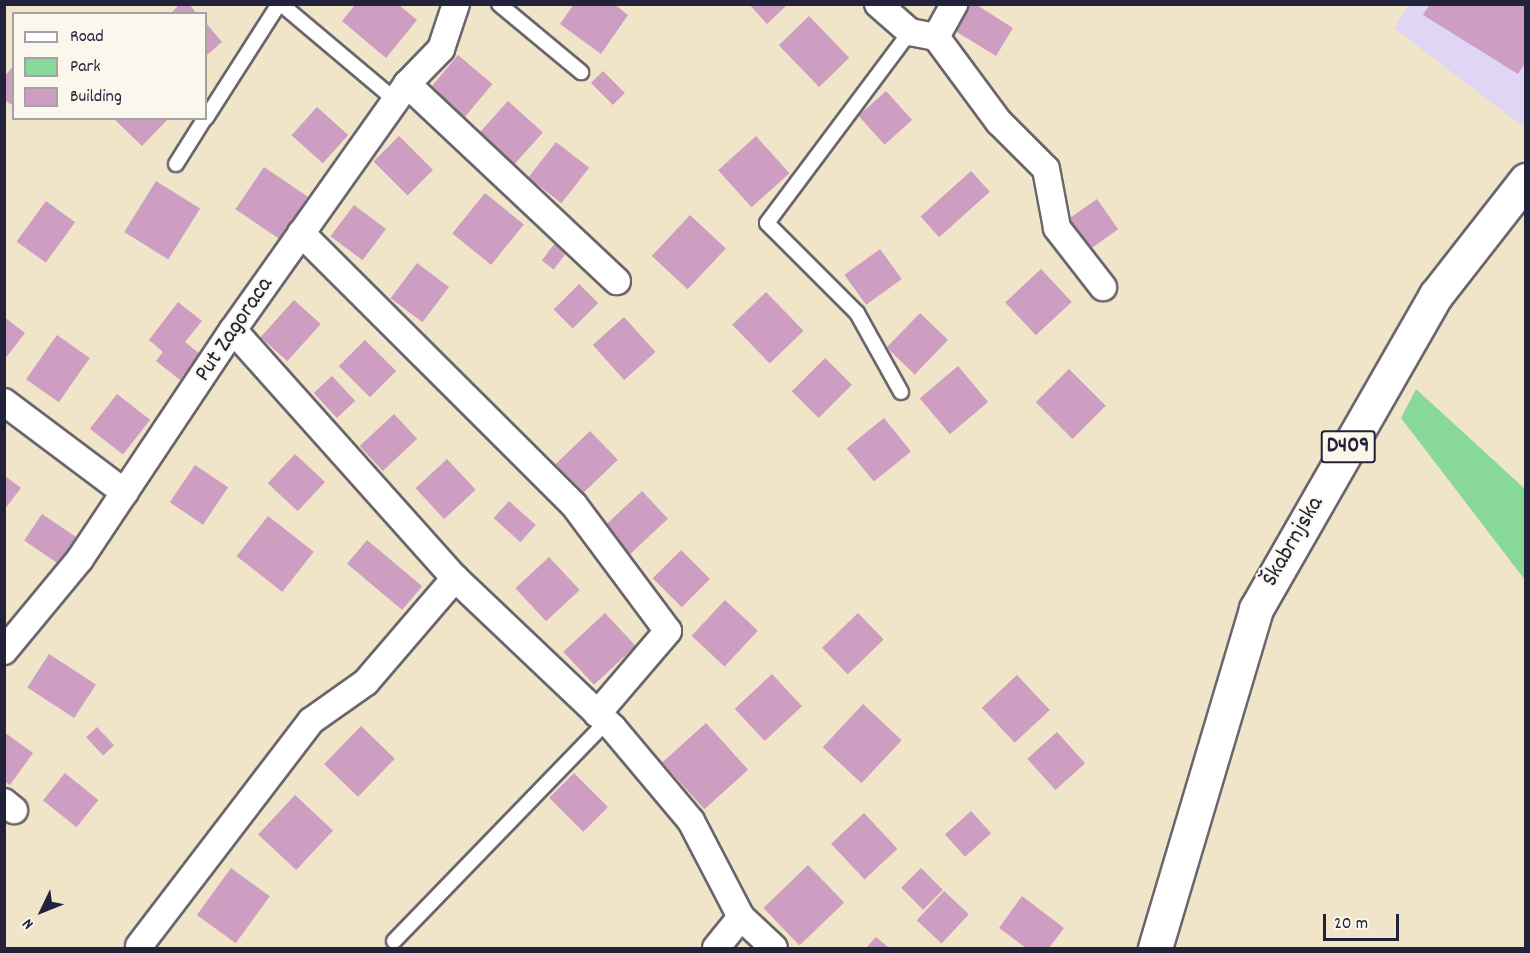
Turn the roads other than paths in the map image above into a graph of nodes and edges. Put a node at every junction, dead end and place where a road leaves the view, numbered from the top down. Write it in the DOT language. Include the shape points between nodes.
graph roads {
  1 [pos="280,4"];
  2 [pos="456,4"];
  3 [pos="498,4"];
  4 [pos="878,4"];
  5 [pos="954,4"];
  6 [pos="910,32"];
  7 [pos="936,37"];
  8 [pos="581,72"];
  9 [pos="401,92"];
  10 [pos="207,115"];
  11 [pos="204,120"];
  12 [pos="176,164"];
  13 [pos="1526,180"];
  14 [pos="301,233"];
  15 [pos="617,281"];
  16 [pos="1103,287"];
  17 [pos="233,330"];
  18 [pos="901,392"];
  19 [pos="4,402"];
  20 [pos="125,494"];
  21 [pos="455,578"];
  22 [pos="4,651"];
  23 [pos="602,718"];
  24 [pos="741,917"];
  25 [pos="394,940"];
  26 [pos="139,946"];
  27 [pos="716,948"];
  28 [pos="774,948"];
  29 [pos="1155,948"];
  1 -- 9 [label="lane"];
  1 -- 10 [label="lane"];
  2 -- 9 [label="street, Put Zagoraca" via="441,49"];
  3 -- 8 [label="lane"];
  4 -- 6 [label="street"];
  5 -- 7 [label="street"];
  6 -- 7 [label="street"];
  6 -- 18 [label="lane" via="767,222 857,313"];
  7 -- 16 [label="street" via="999,122 1046,169 1057,228"];
  9 -- 14 [label="street, Put Zagoraca"];
  9 -- 15 [label="street"];
  11 -- 12 [label="lane"];
  13 -- 29 [label="main road, Škabrnjska / D409" via="1436,295 1256,609"];
  14 -- 17 [label="street, Put Zagoraca"];
  14 -- 23 [label="street" via="574,505 668,631"];
  17 -- 20 [label="street, Put Zagoraca"];
  17 -- 21 [label="street"];
  19 -- 20 [label="street"];
  20 -- 22 [label="street, Put Zagoraca" via="80,559"];
  21 -- 23 [label="street"];
  21 -- 26 [label="street" via="366,682 310,722"];
  23 -- 24 [label="street" via="691,821"];
  23 -- 25 [label="lane"];
  24 -- 27 [label="street"];
  24 -- 28 [label="street"];
}
